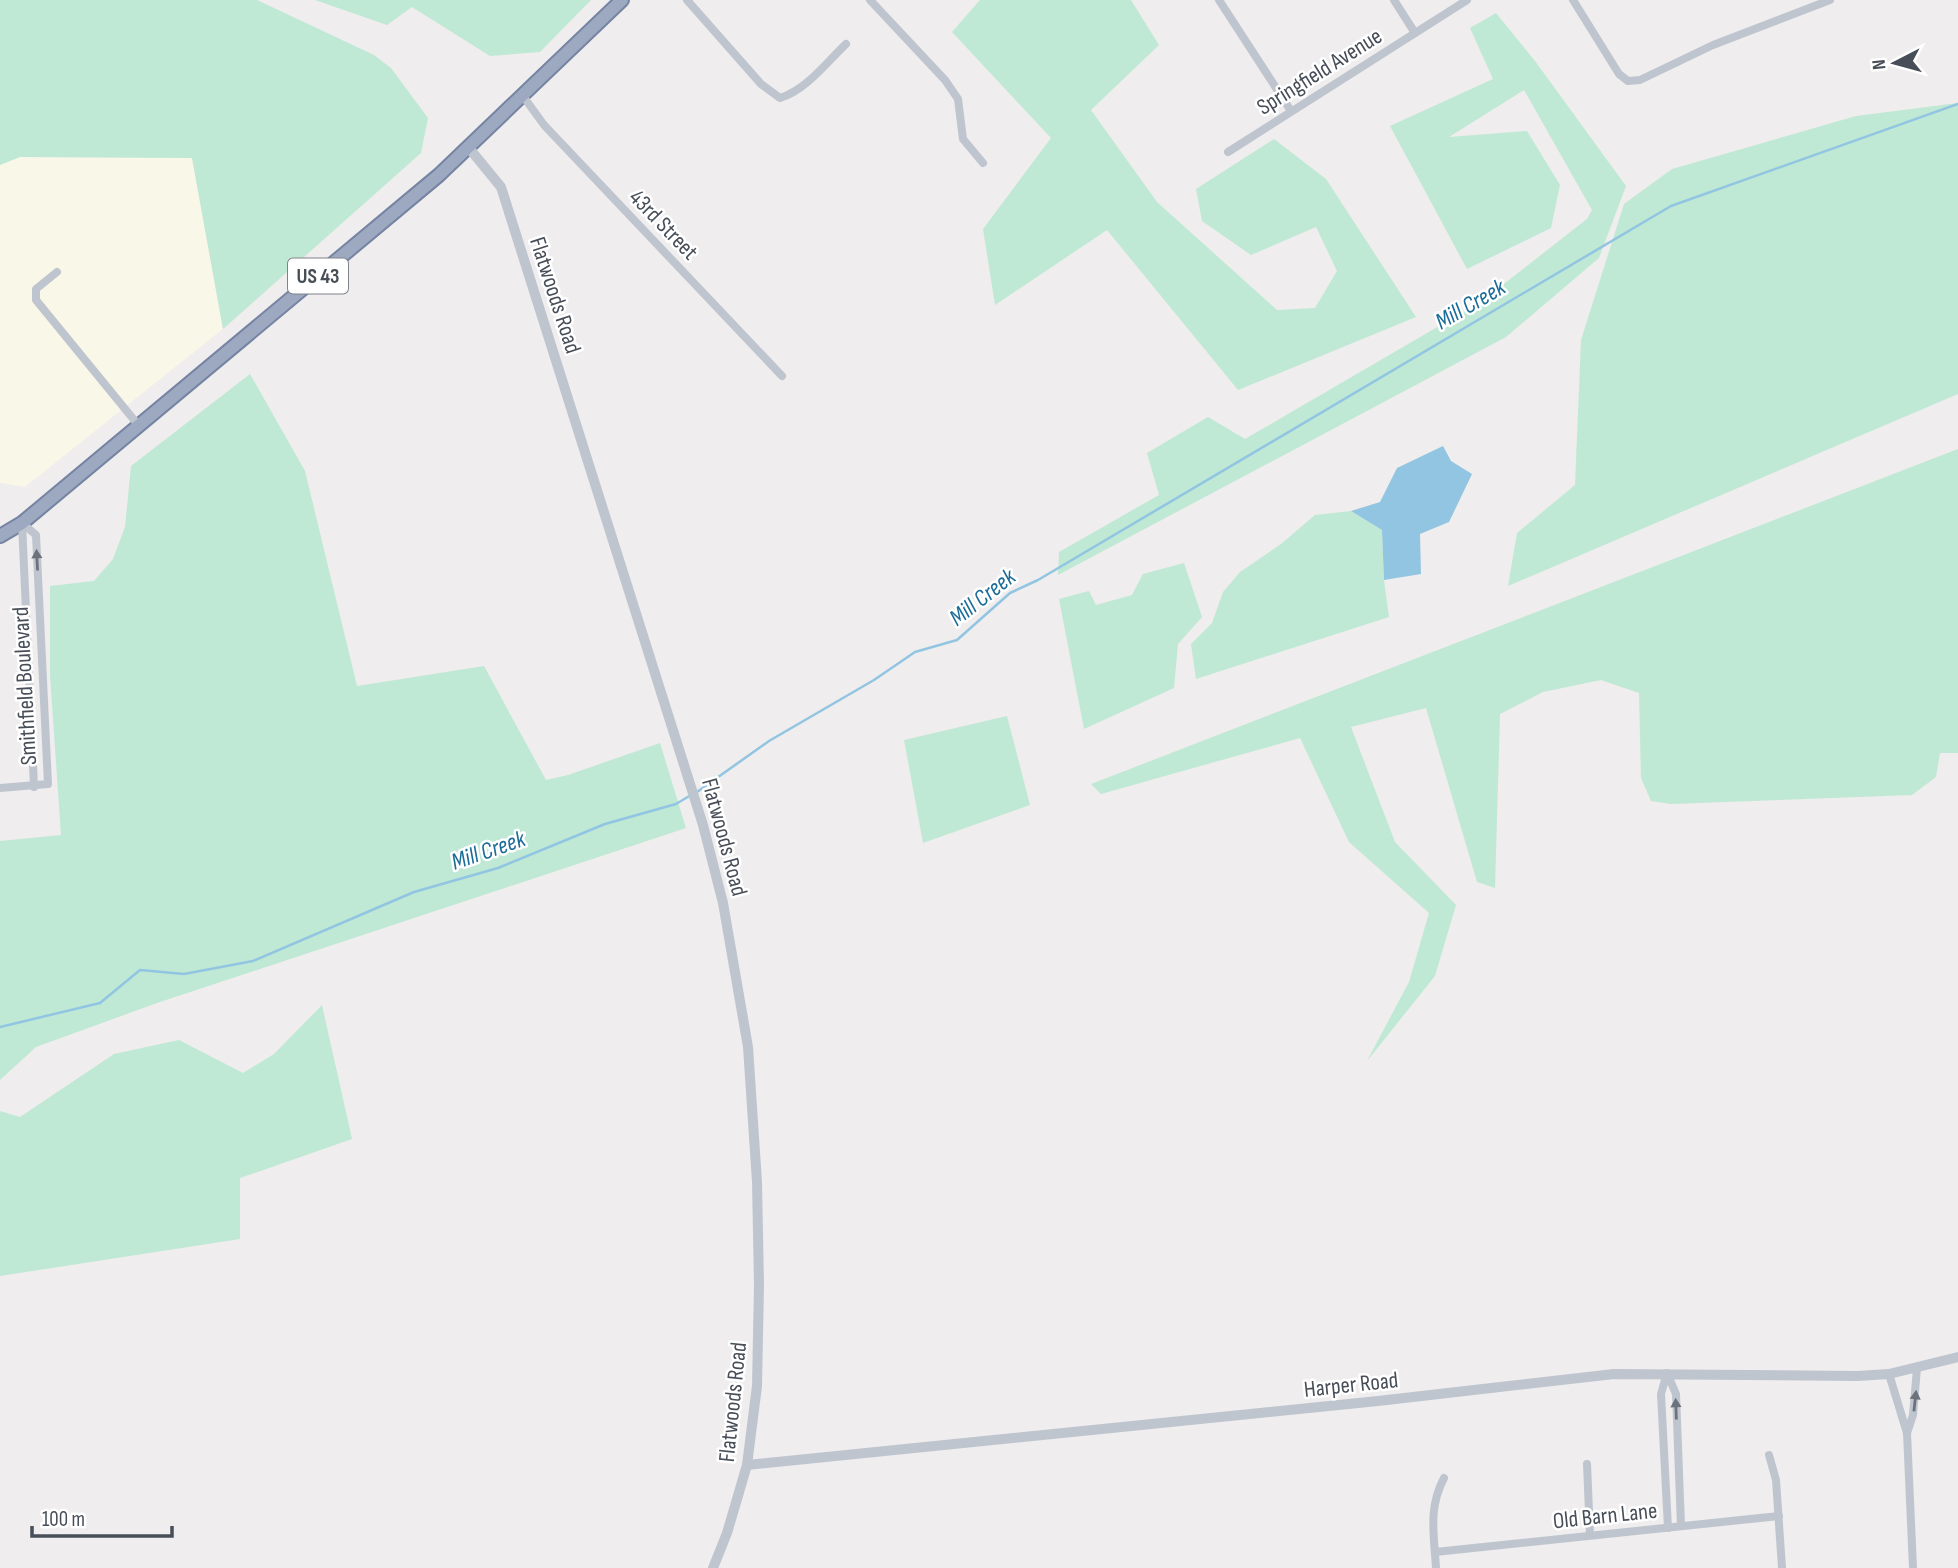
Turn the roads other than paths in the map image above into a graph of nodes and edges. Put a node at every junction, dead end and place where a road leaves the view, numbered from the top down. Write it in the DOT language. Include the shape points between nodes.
graph roads {
  1 [pos="622,0"];
  2 [pos="687,0"];
  3 [pos="870,0"];
  4 [pos="1219,0"];
  5 [pos="1394,0"];
  6 [pos="1467,0"];
  7 [pos="1573,0"];
  8 [pos="1830,0"];
  9 [pos="1415,33"];
  10 [pos="846,44"];
  11 [pos="523,96"];
  12 [pos="1291,111"];
  13 [pos="469,148"];
  14 [pos="1228,152"];
  15 [pos="983,163"];
  16 [pos="57,272"];
  17 [pos="782,376"];
  18 [pos="139,426"];
  19 [pos="22,523"];
  20 [pos="0,536"];
  21 [pos="34,787"];
  22 [pos="0,788"];
  23 [pos="1958,1357"];
  24 [pos="1917,1368"];
  25 [pos="1667,1373"];
  26 [pos="1889,1374"];
  27 [pos="1908,1433"];
  28 [pos="1664,1449"];
  29 [pos="1677,1449"];
  30 [pos="1769,1455"];
  31 [pos="1587,1464"];
  32 [pos="747,1465"];
  33 [pos="1444,1478"];
  34 [pos="1779,1516"];
  35 [pos="1681,1526"];
  36 [pos="1668,1528"];
  37 [pos="1590,1535"];
  38 [pos="1435,1552"];
  39 [pos="713,1568"];
  40 [pos="1436,1568"];
  41 [pos="1782,1568"];
  42 [pos="1913,1568"];
  1 -- 11 [label="highway, US 43"];
  2 -- 10 [label="street" via="761,84 780,98 801,87"];
  3 -- 15 [label="street" via="945,80 958,99 963,139"];
  4 -- 12 [label="street"];
  5 -- 9 [label="street"];
  6 -- 9 [label="street, Springfield Avenue"];
  7 -- 8 [label="street" via="1628,82"];
  9 -- 12 [label="street, Springfield Avenue"];
  11 -- 13 [label="highway, US 43"];
  11 -- 17 [label="street, 43rd Street" via="544,125"];
  12 -- 14 [label="street, Springfield Avenue"];
  13 -- 18 [label="highway, US 43"];
  13 -- 32 [label="street, Flatwoods Road" via="501,187 715,870 748,1047 757,1182 758,1352"];
  16 -- 18 [label="street" via="36,289 36,300"];
  18 -- 19 [label="highway, US 43"];
  19 -- 20 [label="highway, US 43"];
  19 -- 21 [label="street, Smithfield Boulevard"];
  21 -- 19 [label="street, Smithfield Boulevard, one-way" via="48,784 36,535"];
  21 -- 22 [label="street"];
  23 -- 24 [label="street, Harper Road"];
  24 -- 26 [label="street, Harper Road"];
  27 -- 24 [label="street, one-way"];
  25 -- 26 [label="street, Harper Road"];
  25 -- 28 [label="street" via="1661,1394"];
  29 -- 25 [label="street, one-way" via="1676,1394"];
  25 -- 32 [label="street, Harper Road" via="1581,1376 1364,1403"];
  26 -- 27 [label="street"];
  27 -- 42 [label="street"];
  28 -- 29 [label="street"];
  28 -- 36 [label="street"];
  29 -- 35 [label="street"];
  30 -- 34 [label="street"];
  31 -- 37 [label="street"];
  32 -- 39 [label="street, Flatwoods Road"];
  33 -- 38 [label="street" via="1435,1494"];
  34 -- 35 [label="street, Old Barn Lane"];
  34 -- 41 [label="street"];
  35 -- 36 [label="street, Old Barn Lane"];
  36 -- 37 [label="street, Old Barn Lane"];
  37 -- 38 [label="street, Old Barn Lane"];
  38 -- 40 [label="street"];
}
